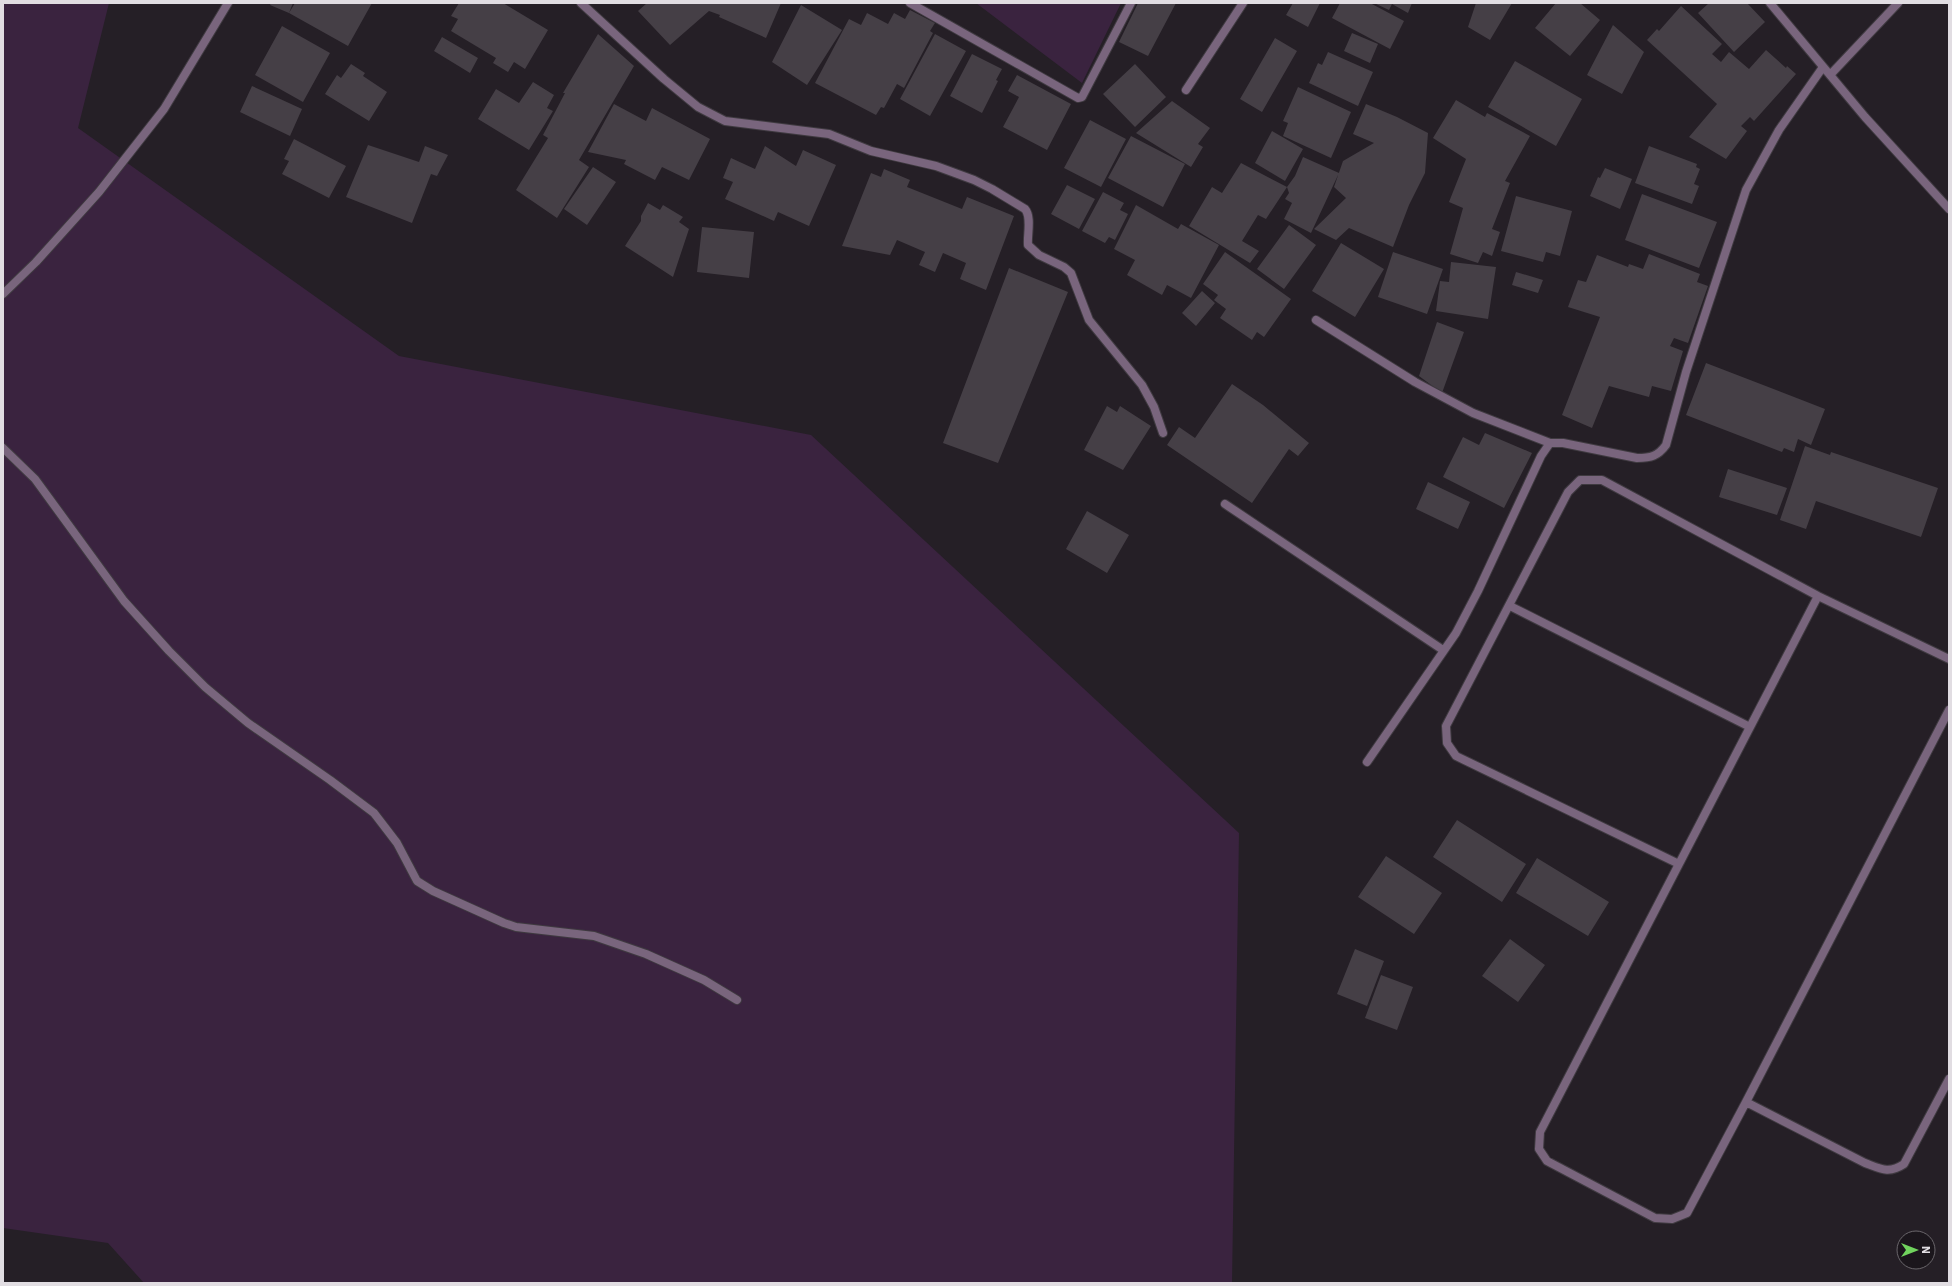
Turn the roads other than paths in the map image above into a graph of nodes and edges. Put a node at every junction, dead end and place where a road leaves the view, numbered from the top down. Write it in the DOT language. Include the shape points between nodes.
graph roads {
  1 [pos="228,3"];
  2 [pos="581,3"];
  3 [pos="910,3"];
  4 [pos="1131,3"];
  5 [pos="1243,3"];
  6 [pos="1770,3"];
  7 [pos="1898,3"];
  8 [pos="1823,67"];
  9 [pos="1830,75"];
  10 [pos="1186,90"];
  11 [pos="1949,209"];
  12 [pos="3,294"];
  13 [pos="1316,320"];
  14 [pos="1163,433"];
  15 [pos="1550,443"];
  16 [pos="3,448"];
  17 [pos="1225,504"];
  18 [pos="1818,596"];
  19 [pos="1510,606"];
  20 [pos="1443,650"];
  21 [pos="1949,659"];
  22 [pos="1949,710"];
  23 [pos="1750,727"];
  24 [pos="1367,762"];
  25 [pos="1679,864"];
  26 [pos="737,1000"];
  27 [pos="1949,1079"];
  28 [pos="1746,1102"];
  1 -- 12 [label="street" via="164,109 99,192 36,262"];
  2 -- 14 [label="street" via="664,79 698,106 725,121 829,134 871,151 936,166 974,180 1025,209 1028,213 1028,245 1039,255 1071,273 1089,320 1142,385 1154,407"];
  3 -- 4 [label="street" via="1078,98 1082,97"];
  5 -- 10 [label="street"];
  6 -- 8 [label="street"];
  7 -- 9 [label="street"];
  8 -- 9 [label="street"];
  8 -- 15 [label="street" via="1779,130 1746,190 1686,372 1666,445 1660,454 1650,458 1637,458 1563,443"];
  9 -- 11 [label="street"];
  13 -- 15 [label="street" via="1415,382 1473,413"];
  15 -- 20 [label="street" via="1478,591 1456,633"];
  16 -- 26 [label="street" via="35,479 124,600 169,651 205,687 248,723 374,812 397,843 417,881 432,891 510,925 594,936 646,954 698,977"];
  17 -- 20 [label="street"];
  18 -- 19 [label="street" via="1602,480 1580,480 1568,492"];
  18 -- 21 [label="street"];
  18 -- 23 [label="street"];
  19 -- 23 [label="street"];
  19 -- 25 [label="street" via="1446,726 1447,743 1456,756"];
  20 -- 24 [label="street"];
  22 -- 28 [label="street"];
  23 -- 25 [label="street"];
  25 -- 28 [label="street" via="1540,1132 1539,1149 1547,1161 1655,1218 1672,1219 1687,1212"];
  27 -- 28 [label="street" via="1904,1164 1896,1170 1886,1170 1865,1163"];
}
